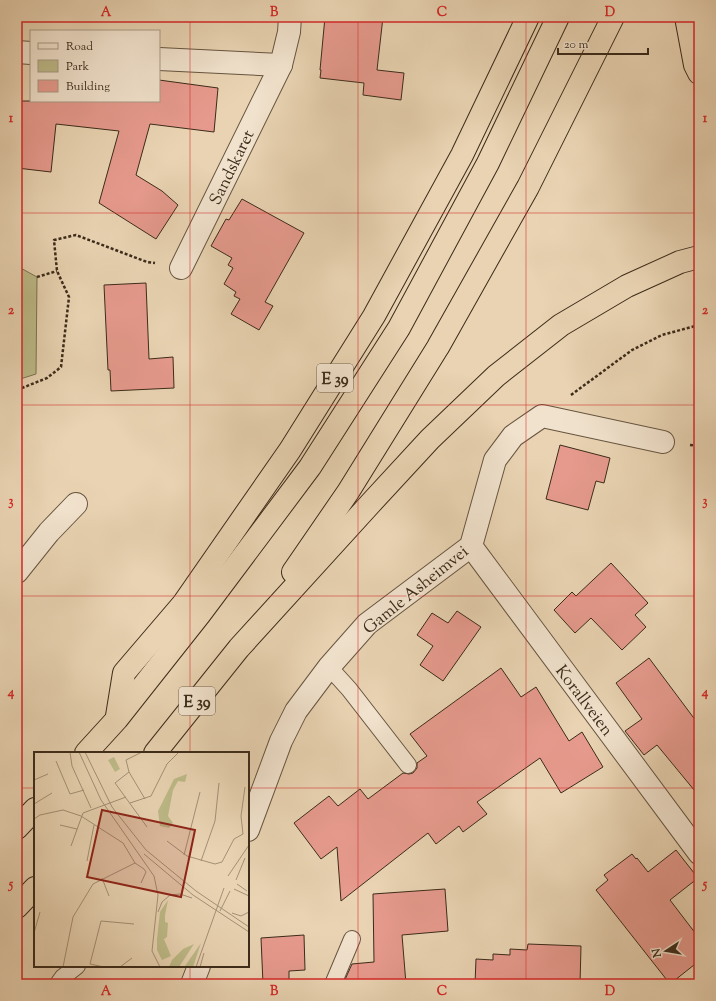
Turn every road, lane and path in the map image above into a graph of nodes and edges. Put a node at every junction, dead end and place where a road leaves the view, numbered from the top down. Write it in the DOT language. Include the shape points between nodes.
graph roads {
  1 [pos="290,17"];
  2 [pos="528,17"];
  3 [pos="558,17"];
  4 [pos="613,17"];
  5 [pos="686,17"];
  6 [pos="17,52"];
  7 [pos="30,53"];
  8 [pos="160,59"];
  9 [pos="281,66"];
  10 [pos="699,73"];
  11 [pos="699,257"];
  12 [pos="181,268"];
  13 [pos="57,271"];
  14 [pos="36,277"];
  15 [pos="699,325"];
  16 [pos="17,390"];
  17 [pos="542,416"];
  18 [pos="663,442"];
  19 [pos="76,504"];
  20 [pos="471,546"];
  21 [pos="17,572"];
  22 [pos="239,648"];
  23 [pos="329,667"];
  24 [pos="117,719"];
  25 [pos="87,752"];
  26 [pos="156,752"];
  27 [pos="408,765"];
  28 [pos="34,810"];
  29 [pos="249,827"];
  30 [pos="17,828"];
  31 [pos="699,852"];
  32 [pos="34,889"];
  33 [pos="17,907"];
  34 [pos="352,939"];
  35 [pos="76,967"];
  36 [pos="199,967"];
  37 [pos="58,984"];
  38 [pos="192,984"];
  39 [pos="333,984"];
  1 -- 9 [label="street, Sandskaret"];
  2 -- 24 [label="highway, E 39" via="462,155 374,316 290,450 183,604 124,674"];
  3 -- 24 [label="highway, E 39" via="488,163 399,328 310,467 200,614"];
  4 -- 22 [label="highway, E 39" via="528,187 438,347 348,492"];
  5 -- 10 [label="highway" via="695,65"];
  6 -- 7 [label="street"];
  8 -- 9 [label="street"];
  9 -- 12 [label="street, Sandskaret"];
  11 -- 22 [label="highway, E 39" via="680,262 627,286 561,324 496,376 430,439"];
  12 -- 13 [label="path" via="148,262 76,235 54,240"];
  13 -- 14 [label="path"];
  13 -- 16 [label="path" via="70,297 61,367 47,378"];
  15 -- 17 [label="path" via="662,335 632,350"];
  17 -- 18 [label="street"];
  17 -- 20 [label="street, Gamle Asheimvei" via="513,436 495,460"];
  19 -- 21 [label="street" via="49,532"];
  20 -- 23 [label="street, Gamle Asheimvei" via="367,624"];
  20 -- 31 [label="street, Korallveien"];
  22 -- 26 [label="highway, E 39"];
  23 -- 27 [label="lane" via="350,689"];
  23 -- 29 [label="street, Gamle Asheimvei" via="296,711 280,740"];
  24 -- 25 [label="highway, E 39"];
  28 -- 30 [label="highway"];
  32 -- 33 [label="highway"];
  34 -- 39 [label="lane"];
  35 -- 37 [label="lane"];
  36 -- 38 [label="street"];
}
